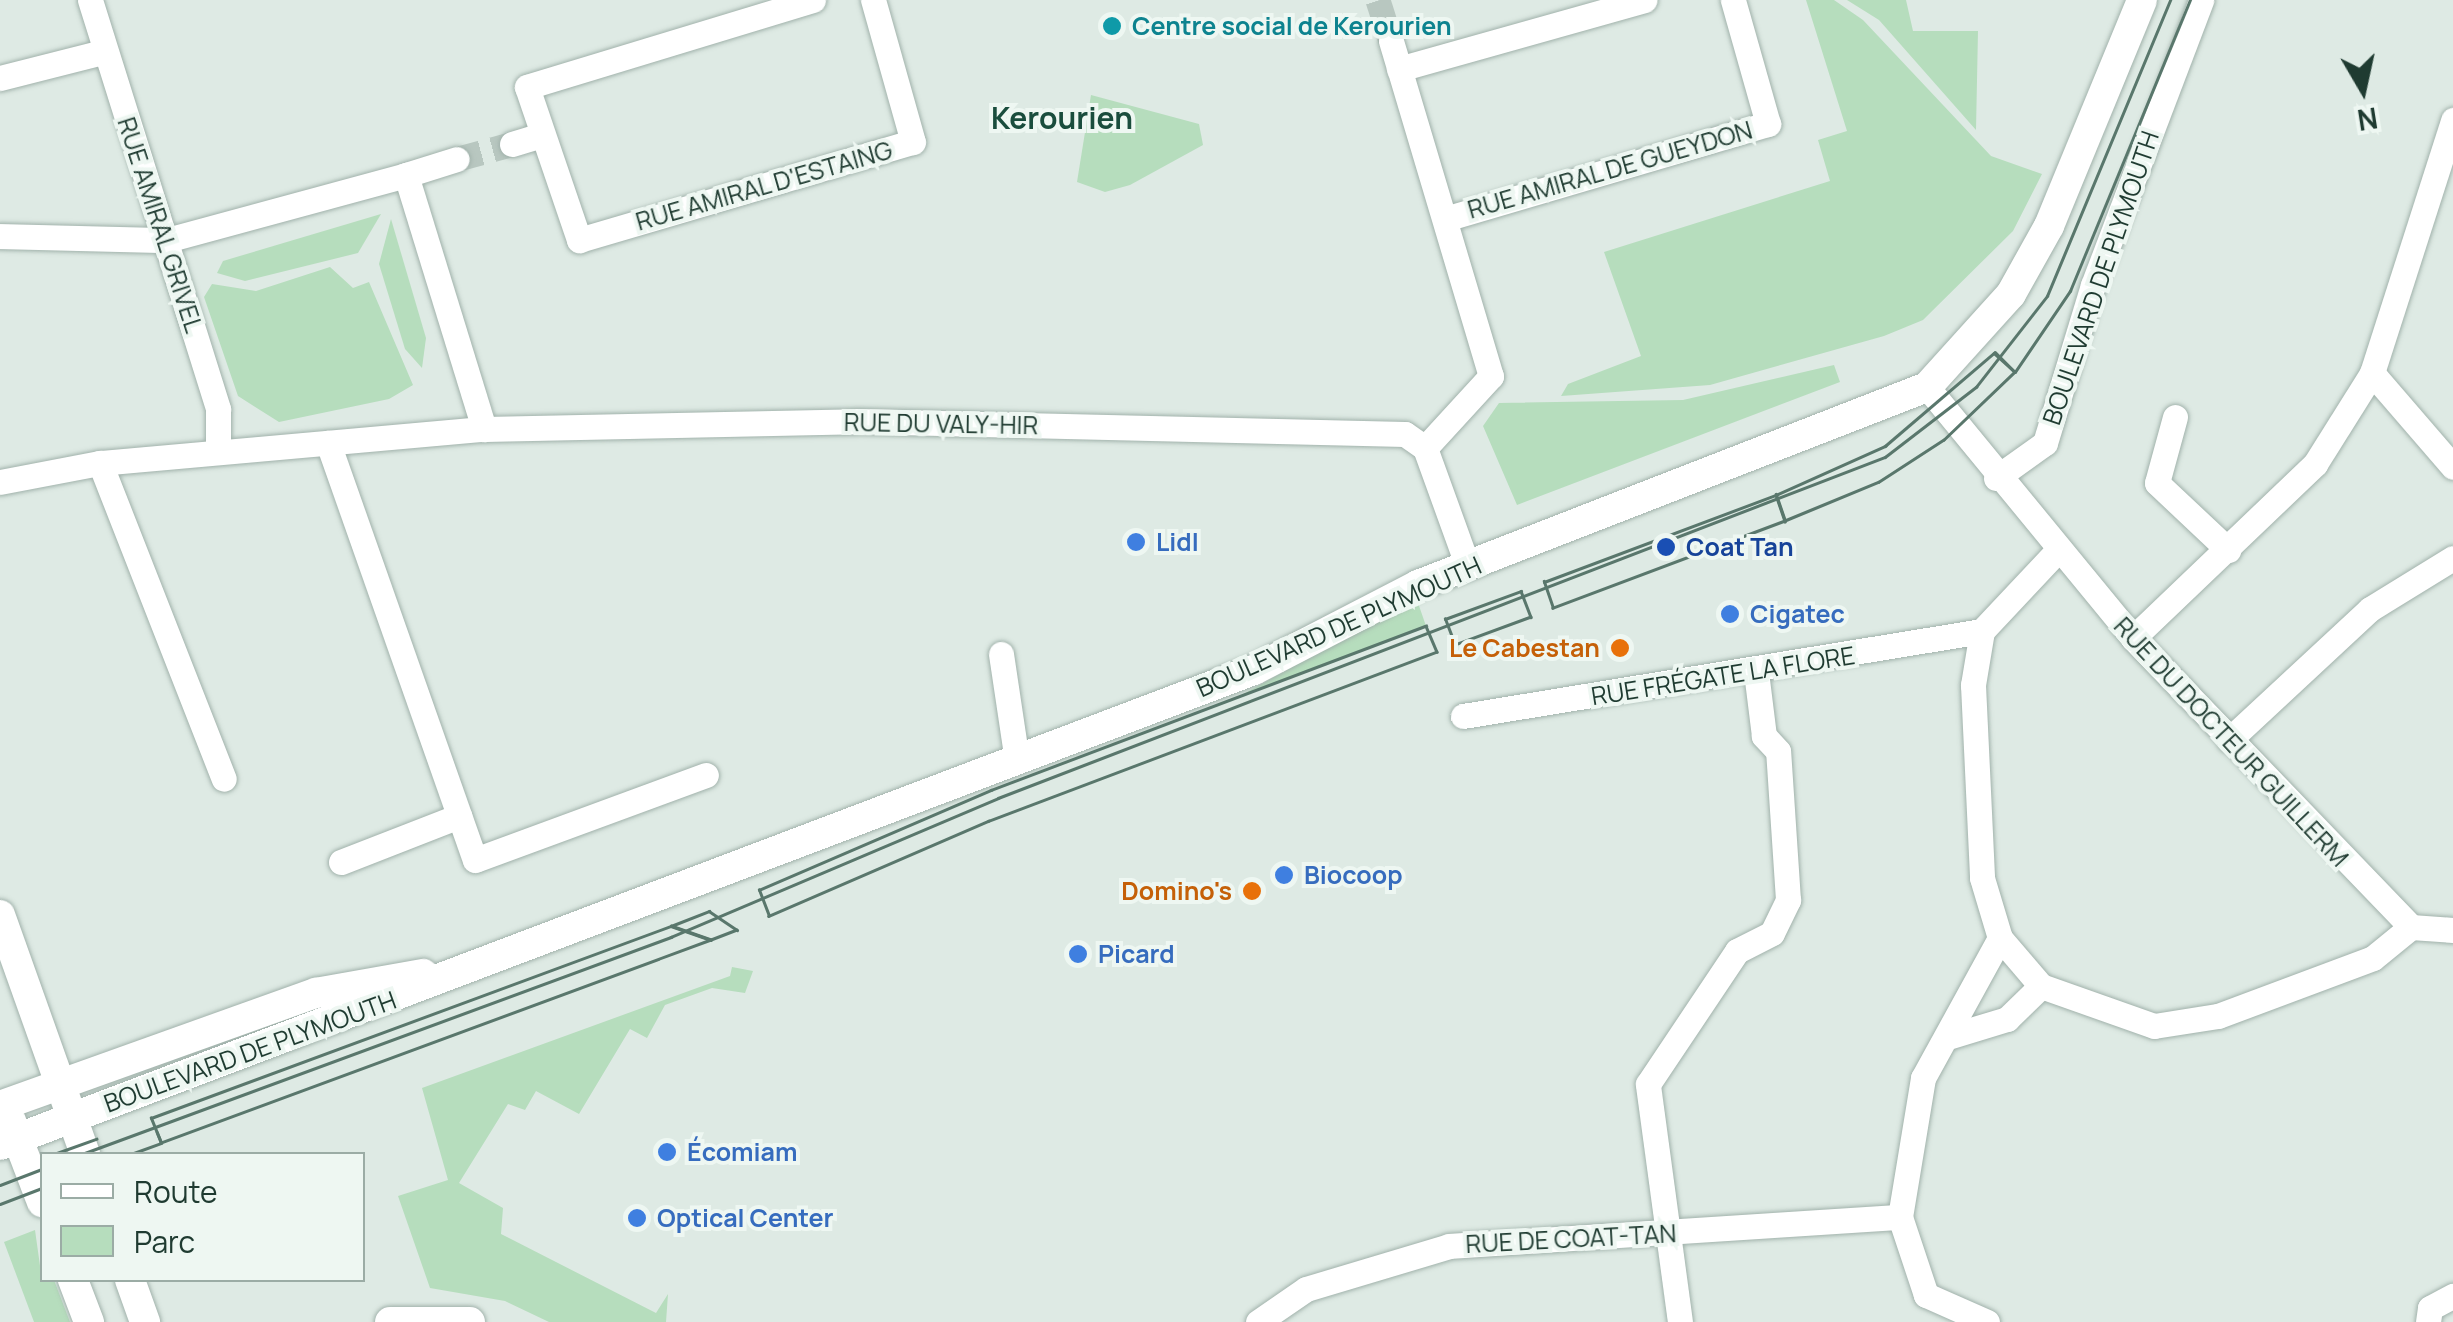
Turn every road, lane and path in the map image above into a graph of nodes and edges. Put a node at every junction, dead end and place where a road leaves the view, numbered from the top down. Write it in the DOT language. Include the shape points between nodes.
graph roads {
  1 [pos="90,0"];
  2 [pos="813,0"];
  3 [pos="873,0"];
  4 [pos="1645,0"];
  5 [pos="1733,0"];
  6 [pos="2142,0"];
  7 [pos="2202,0"];
  8 [pos="1391,41"];
  9 [pos="103,52"];
  10 [pos="1399,69"];
  11 [pos="0,78"];
  12 [pos="2453,120"];
  13 [pos="542,135"];
  14 [pos="512,144"];
  15 [pos="458,159"];
  16 [pos="406,175"];
  17 [pos="1444,218"];
  18 [pos="0,236"];
  19 [pos="167,240"];
  20 [pos="2372,373"];
  21 [pos="1927,387"];
  22 [pos="2175,417"];
  23 [pos="484,429"];
  24 [pos="328,442"];
  25 [pos="1426,448"];
  26 [pos="218,452"];
  27 [pos="100,463"];
  28 [pos="2453,467"];
  29 [pos="1996,478"];
  30 [pos="3,483"];
  31 [pos="2058,550"];
  32 [pos="2228,550"];
  33 [pos="2453,558"];
  34 [pos="1468,566"];
  35 [pos="1982,631"];
  36 [pos="2133,638"];
  37 [pos="1001,654"];
  38 [pos="1756,672"];
  39 [pos="1463,716"];
  40 [pos="2229,740"];
  41 [pos="1017,761"];
  42 [pos="706,775"];
  43 [pos="224,779"];
  44 [pos="459,816"];
  45 [pos="341,862"];
  46 [pos="0,915"];
  47 [pos="2411,926"];
  48 [pos="2453,930"];
  49 [pos="2000,938"];
  50 [pos="500,960"];
  51 [pos="2041,986"];
  52 [pos="1951,1036"];
  53 [pos="60,1087"];
  54 [pos="2,1100"];
  55 [pos="72,1118"];
  56 [pos="8,1142"];
  57 [pos="83,1152"];
  58 [pos="40,1198"];
  59 [pos="1900,1217"];
  60 [pos="1666,1234"];
  61 [pos="74,1282"];
  62 [pos="131,1282"];
  63 [pos="2453,1296"];
  64 [pos="89,1322"];
  65 [pos="145,1322"];
  66 [pos="390,1322"];
  67 [pos="470,1322"];
  68 [pos="1258,1322"];
  69 [pos="1680,1322"];
  70 [pos="1987,1322"];
  71 [pos="2428,1322"];
  1 -- 9 [label="street, RUE AMIRAL GRIVEL"];
  2 -- 13 [label="street, RUE AMIRAL D'ESTAING" via="527,88"];
  3 -- 13 [label="street, RUE AMIRAL D'ESTAING" via="914,142 579,240"];
  4 -- 10 [label="street"];
  5 -- 17 [label="street, RUE AMIRAL DE GUEYDON" via="1768,124"];
  6 -- 21 [label="main road, BOULEVARD DE PLYMOUTH" via="2049,226 2011,294"];
  7 -- 29 [label="street, BOULEVARD DE PLYMOUTH" via="2093,285 2045,443"];
  8 -- 10 [label="street"];
  9 -- 11 [label="street"];
  9 -- 19 [label="street, RUE AMIRAL GRIVEL"];
  10 -- 17 [label="street"];
  12 -- 20 [label="street"];
  13 -- 14 [label="street"];
  15 -- 16 [label="street"];
  16 -- 19 [label="street"];
  16 -- 23 [label="street"];
  17 -- 25 [label="street" via="1491,376"];
  18 -- 19 [label="street"];
  19 -- 26 [label="street, RUE AMIRAL GRIVEL" via="218,409"];
  20 -- 28 [label="street"];
  20 -- 32 [label="street" via="2315,464"];
  21 -- 29 [label="street, RUE DU DOCTEUR GUILLERM"];
  21 -- 34 [label="main road, BOULEVARD DE PLYMOUTH"];
  22 -- 32 [label="street" via="2157,483"];
  23 -- 24 [label="street, RUE DU VALY-HIR"];
  23 -- 25 [label="street, RUE DU VALY-HIR" via="857,421 1405,434"];
  24 -- 26 [label="street, RUE DU VALY-HIR"];
  24 -- 44 [label="street"];
  25 -- 34 [label="street"];
  26 -- 27 [label="street, RUE DU VALY-HIR"];
  27 -- 30 [label="street, RUE DU VALY-HIR"];
  27 -- 43 [label="street"];
  29 -- 31 [label="street, RUE DU DOCTEUR GUILLERM"];
  31 -- 35 [label="street"];
  31 -- 36 [label="street, RUE DU DOCTEUR GUILLERM"];
  32 -- 36 [label="street"];
  33 -- 40 [label="street" via="2370,609"];
  34 -- 41 [label="main road, BOULEVARD DE PLYMOUTH" via="1254,670"];
  35 -- 38 [label="street, RUE FRÉGATE LA FLORE"];
  35 -- 49 [label="street" via="1974,685 1977,802 1982,878"];
  36 -- 40 [label="street, RUE DU DOCTEUR GUILLERM"];
  37 -- 41 [label="street"];
  38 -- 39 [label="street, RUE FRÉGATE LA FLORE"];
  38 -- 60 [label="street" via="1764,736 1778,750 1788,900 1772,932 1737,952 1648,1084"];
  40 -- 47 [label="street, RUE DU DOCTEUR GUILLERM"];
  41 -- 50 [label="main road, BOULEVARD DE PLYMOUTH"];
  42 -- 44 [label="street" via="475,860"];
  44 -- 45 [label="street"];
  46 -- 53 [label="main road"];
  47 -- 48 [label="street"];
  47 -- 51 [label="street" via="2373,958 2218,1016 2170,1024 2102,1015"];
  49 -- 51 [label="street"];
  49 -- 52 [label="street" via="1967,985"];
  50 -- 53 [label="main road, BOULEVARD DE PLYMOUTH" via="316,992"];
  50 -- 55 [label="main road, BOULEVARD DE PLYMOUTH"];
  51 -- 52 [label="street" via="2007,1019"];
  52 -- 59 [label="street" via="1923,1078"];
  53 -- 54 [label="main road, BOULEVARD DE PLYMOUTH"];
  53 -- 55 [label="main road"];
  54 -- 56 [label="main road"];
  55 -- 56 [label="main road, BOULEVARD DE PLYMOUTH"];
  55 -- 57 [label="main road"];
  56 -- 58 [label="main road"];
  59 -- 60 [label="street, RUE DE COAT-TAN"];
  59 -- 70 [label="street" via="1926,1294"];
  60 -- 68 [label="street, RUE DE COAT-TAN" via="1413,1254 1306,1289"];
  60 -- 69 [label="street"];
  61 -- 64 [label="main road"];
  62 -- 65 [label="main road"];
  63 -- 71 [label="street" via="2430,1308"];
  66 -- 67 [label="main road"];
}
